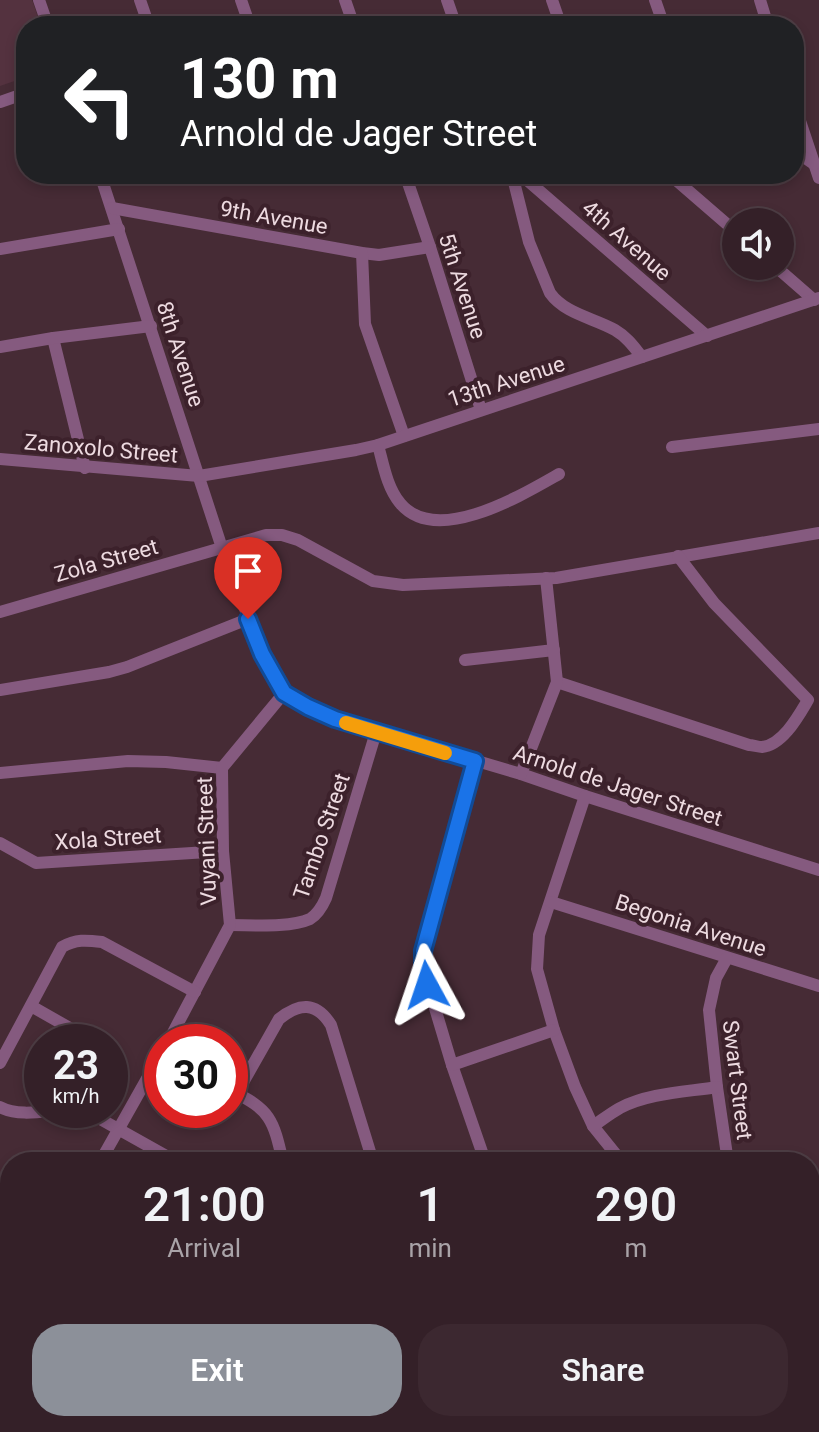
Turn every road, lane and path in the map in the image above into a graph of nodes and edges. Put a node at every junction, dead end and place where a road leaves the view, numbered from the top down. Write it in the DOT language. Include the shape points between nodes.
graph roads {
  1 [pos="804,134"];
  2 [pos="804,157"];
  3 [pos="814,164"];
  4 [pos="819,178"];
  5 [pos="104,184"];
  6 [pos="408,184"];
  7 [pos="514,184"];
  8 [pos="532,184"];
  9 [pos="681,184"];
  10 [pos="112,208"];
  11 [pos="722,220"];
  12 [pos="119,229"];
  13 [pos="430,247"];
  14 [pos="0,249"];
  15 [pos="362,253"];
  16 [pos="793,280"];
  17 [pos="817,299"];
  18 [pos="151,326"];
  19 [pos="707,336"];
  20 [pos="53,338"];
  21 [pos="0,347"];
  22 [pos="642,357"];
  23 [pos="481,410"];
  24 [pos="819,429"];
  25 [pos="404,436"];
  26 [pos="378,445"];
  27 [pos="672,447"];
  28 [pos="0,459"];
  29 [pos="85,468"];
  30 [pos="559,474"];
  31 [pos="199,476"];
  32 [pos="819,533"];
  33 [pos="222,548"];
  34 [pos="678,556"];
  35 [pos="546,578"];
  36 [pos="0,612"];
  37 [pos="248,619"];
  38 [pos="554,650"];
  39 [pos="465,660"];
  40 [pos="557,682"];
  41 [pos="0,690"];
  42 [pos="284,693"];
  43 [pos="808,700"];
  44 [pos="819,710"];
  45 [pos="376,732"];
  46 [pos="475,761"];
  47 [pos="222,768"];
  48 [pos="0,773"];
  49 [pos="521,774"];
  50 [pos="585,796"];
  51 [pos="0,843"];
  52 [pos="223,851"];
  53 [pos="819,870"];
  54 [pos="551,902"];
  55 [pos="230,925"];
  56 [pos="727,958"];
  57 [pos="819,986"];
  58 [pos="195,992"];
  59 [pos="31,1006"];
  60 [pos="63,1024"];
  61 [pos="178,1024"];
  62 [pos="554,1030"];
  63 [pos="0,1063"];
  64 [pos="452,1065"];
  65 [pos="248,1068"];
  66 [pos="144,1085"];
  67 [pos="717,1087"];
  68 [pos="248,1100"];
  69 [pos="0,1107"];
  70 [pos="24,1112"];
  71 [pos="593,1126"];
  72 [pos="118,1129"];
  73 [pos="105,1152"];
  74 [pos="159,1152"];
  75 [pos="281,1152"];
  76 [pos="370,1152"];
  77 [pos="482,1152"];
  78 [pos="614,1152"];
  79 [pos="727,1152"];
  1 -- 3 [label="street"];
  2 -- 3 [label="street"];
  3 -- 4 [label="street"];
  5 -- 10 [label="street, 8th Avenue"];
  6 -- 13 [label="street, 5th Avenue"];
  7 -- 22 [label="street" via="529,242 554,299 615,330"];
  8 -- 19 [label="street, 4th Avenue"];
  9 -- 11 [label="street"];
  10 -- 12 [label="street, 8th Avenue"];
  10 -- 15 [label="street, 9th Avenue"];
  12 -- 14 [label="street"];
  12 -- 18 [label="street, 8th Avenue"];
  13 -- 15 [label="street, 9th Avenue"];
  13 -- 23 [label="street, 5th Avenue"];
  15 -- 25 [label="street" via="365,324"];
  16 -- 17 [label="street"];
  17 -- 19 [label="street, 13th Avenue"];
  18 -- 20 [label="street"];
  18 -- 31 [label="street, 8th Avenue"];
  19 -- 22 [label="street, 13th Avenue"];
  20 -- 21 [label="street"];
  20 -- 29 [label="street"];
  22 -- 23 [label="street, 13th Avenue"];
  23 -- 25 [label="street, 13th Avenue"];
  24 -- 27 [label="street"];
  25 -- 26 [label="street, 13th Avenue"];
  26 -- 30 [label="street" via="400,503 417,516 438,520 495,508"];
  26 -- 31 [label="street, 13th Avenue"];
  28 -- 29 [label="street, Zanoxolo Street"];
  29 -- 31 [label="street, Zanoxolo Street"];
  31 -- 33 [label="street, 8th Avenue"];
  32 -- 34 [label="street, Zola Street"];
  33 -- 35 [label="street, Zola Street" via="282,535 373,581 403,585"];
  33 -- 36 [label="street, Zola Street"];
  33 -- 37 [label="street"];
  34 -- 35 [label="street, Zola Street"];
  34 -- 43 [label="street" via="714,603"];
  35 -- 38 [label="street"];
  37 -- 41 [label="street" via="127,667"];
  37 -- 42 [label="street"];
  38 -- 39 [label="street"];
  38 -- 40 [label="street"];
  40 -- 43 [label="street" via="763,747 793,725"];
  40 -- 49 [label="street"];
  42 -- 45 [label="street, Arnold de Jager Street" via="335,719"];
  42 -- 47 [label="street, Vuyani Street"];
  43 -- 44 [label="street"];
  45 -- 46 [label="street, Arnold de Jager Street"];
  45 -- 55 [label="street, Tambo Street" via="320,911 299,922"];
  46 -- 49 [label="street, Arnold de Jager Street"];
  46 -- 64 [label="street" via="423,951 423,968"];
  47 -- 48 [label="street" via="128,761"];
  47 -- 52 [label="street, Vuyani Street"];
  49 -- 50 [label="street, Arnold de Jager Street"];
  50 -- 53 [label="street, Arnold de Jager Street"];
  50 -- 54 [label="street"];
  51 -- 52 [label="street, Xola Street" via="36,863"];
  52 -- 55 [label="street, Vuyani Street"];
  54 -- 56 [label="street, Begonia Avenue"];
  54 -- 62 [label="street" via="539,935 537,969"];
  55 -- 58 [label="street, Vuyani Street"];
  56 -- 57 [label="street, Begonia Avenue"];
  56 -- 67 [label="street, Swart Street" via="709,1010"];
  58 -- 59 [label="street" via="102,942 84,940 62,947"];
  58 -- 61 [label="street, Vuyani Street"];
  59 -- 60 [label="street"];
  59 -- 63 [label="street"];
  62 -- 64 [label="street"];
  62 -- 71 [label="street"];
  64 -- 77 [label="street"];
  65 -- 76 [label="street" via="279,1019 302,1007 315,1008 331,1025"];
  66 -- 72 [label="street"];
  67 -- 71 [label="street" via="632,1103"];
  67 -- 79 [label="street, Swart Street"];
  68 -- 75 [label="street" via="269,1116"];
  69 -- 70 [label="street"];
  71 -- 78 [label="street"];
  72 -- 73 [label="street"];
  72 -- 74 [label="street"];
}
